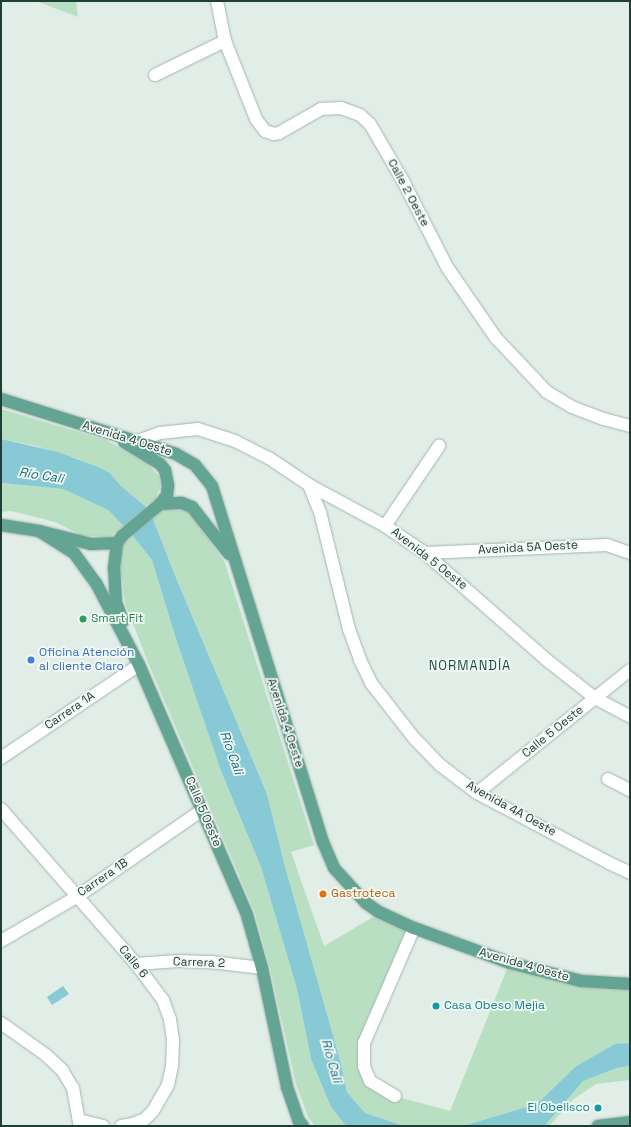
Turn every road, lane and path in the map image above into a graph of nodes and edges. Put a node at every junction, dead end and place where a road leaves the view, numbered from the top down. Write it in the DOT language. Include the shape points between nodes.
graph roads {
  1 [pos="217,1"];
  2 [pos="225,41"];
  3 [pos="155,76"];
  4 [pos="1,399"];
  5 [pos="630,426"];
  6 [pos="107,432"];
  7 [pos="138,441"];
  8 [pos="439,446"];
  9 [pos="309,485"];
  10 [pos="157,506"];
  11 [pos="1,525"];
  12 [pos="385,526"];
  13 [pos="39,531"];
  14 [pos="120,539"];
  15 [pos="425,553"];
  16 [pos="630,553"];
  17 [pos="233,558"];
  18 [pos="139,665"];
  19 [pos="630,670"];
  20 [pos="595,698"];
  21 [pos="630,717"];
  22 [pos="1,758"];
  23 [pos="608,779"];
  24 [pos="630,790"];
  25 [pos="476,793"];
  26 [pos="1,809"];
  27 [pos="202,810"];
  28 [pos="630,873"];
  29 [pos="78,896"];
  30 [pos="414,928"];
  31 [pos="1,941"];
  32 [pos="136,964"];
  33 [pos="262,968"];
  34 [pos="630,984"];
  35 [pos="1,1024"];
  36 [pos="395,1096"];
  37 [pos="630,1122"];
  38 [pos="80,1123"];
  39 [pos="605,1125"];
  40 [pos="103,1126"];
  41 [pos="121,1126"];
  42 [pos="303,1126"];
  1 -- 2 [label="street, Calle 2 Oeste"];
  2 -- 3 [label="street"];
  2 -- 5 [label="street, Calle 2 Oeste" via="256,119 265,131 279,133 321,109 341,108 360,115 370,124 403,181 447,267 496,338 547,392 572,407"];
  4 -- 6 [label="main road, Avenida 4 Oeste"];
  6 -- 7 [label="main road, Avenida 4 Oeste"];
  6 -- 10 [label="main road" via="153,459 165,470 167,495"];
  7 -- 9 [label="street, Avenida 5 Oeste" via="160,433 198,429 242,444 269,458"];
  7 -- 17 [label="main road, Avenida 4 Oeste" via="176,454 195,465 212,486"];
  8 -- 12 [label="street"];
  9 -- 12 [label="street, Avenida 5 Oeste"];
  9 -- 25 [label="street, Avenida 4A Oeste" via="320,512 352,635 371,683 440,765"];
  10 -- 14 [label="main road"];
  10 -- 17 [label="main road" via="182,503 192,507"];
  11 -- 13 [label="main road"];
  12 -- 15 [label="street, Avenida 5 Oeste"];
  13 -- 14 [label="main road" via="91,544"];
  13 -- 18 [label="main road, Calle 5 Oeste" via="74,553 96,583"];
  14 -- 18 [label="main road" via="114,568 116,603"];
  15 -- 16 [label="street, Avenida 5A Oeste" via="607,545"];
  15 -- 20 [label="street, Avenida 5 Oeste" via="548,661"];
  17 -- 30 [label="main road, Avenida 4 Oeste" via="323,842 334,868 366,903 378,912"];
  18 -- 22 [label="street, Carrera 1A"];
  18 -- 27 [label="main road, Calle 5 Oeste"];
  19 -- 20 [label="street, Calle 5 Oeste"];
  20 -- 21 [label="street, Avenida 5 Oeste"];
  20 -- 25 [label="street, Calle 5 Oeste"];
  23 -- 24 [label="street"];
  25 -- 28 [label="street, Avenida 4A Oeste"];
  26 -- 29 [label="street, Calle 6"];
  27 -- 29 [label="street, Carrera 1B"];
  27 -- 33 [label="main road, Calle 5 Oeste" via="247,915"];
  29 -- 31 [label="street, Carrera 1B"];
  29 -- 32 [label="street, Calle 6"];
  30 -- 34 [label="main road, Avenida 4 Oeste" via="510,963 581,981"];
  30 -- 36 [label="street" via="364,1042 364,1066 370,1081"];
  32 -- 33 [label="street, Carrera 2" via="198,962"];
  32 -- 41 [label="street, Calle 6" via="162,1000 170,1019 173,1040 172,1066 168,1085 153,1111 145,1119"];
  33 -- 42 [label="main road, Calle 5 Oeste" via="287,1087"];
  35 -- 38 [label="street" via="46,1055 62,1070 73,1088"];
  37 -- 39 [label="main road"];
  38 -- 40 [label="street"];
}
